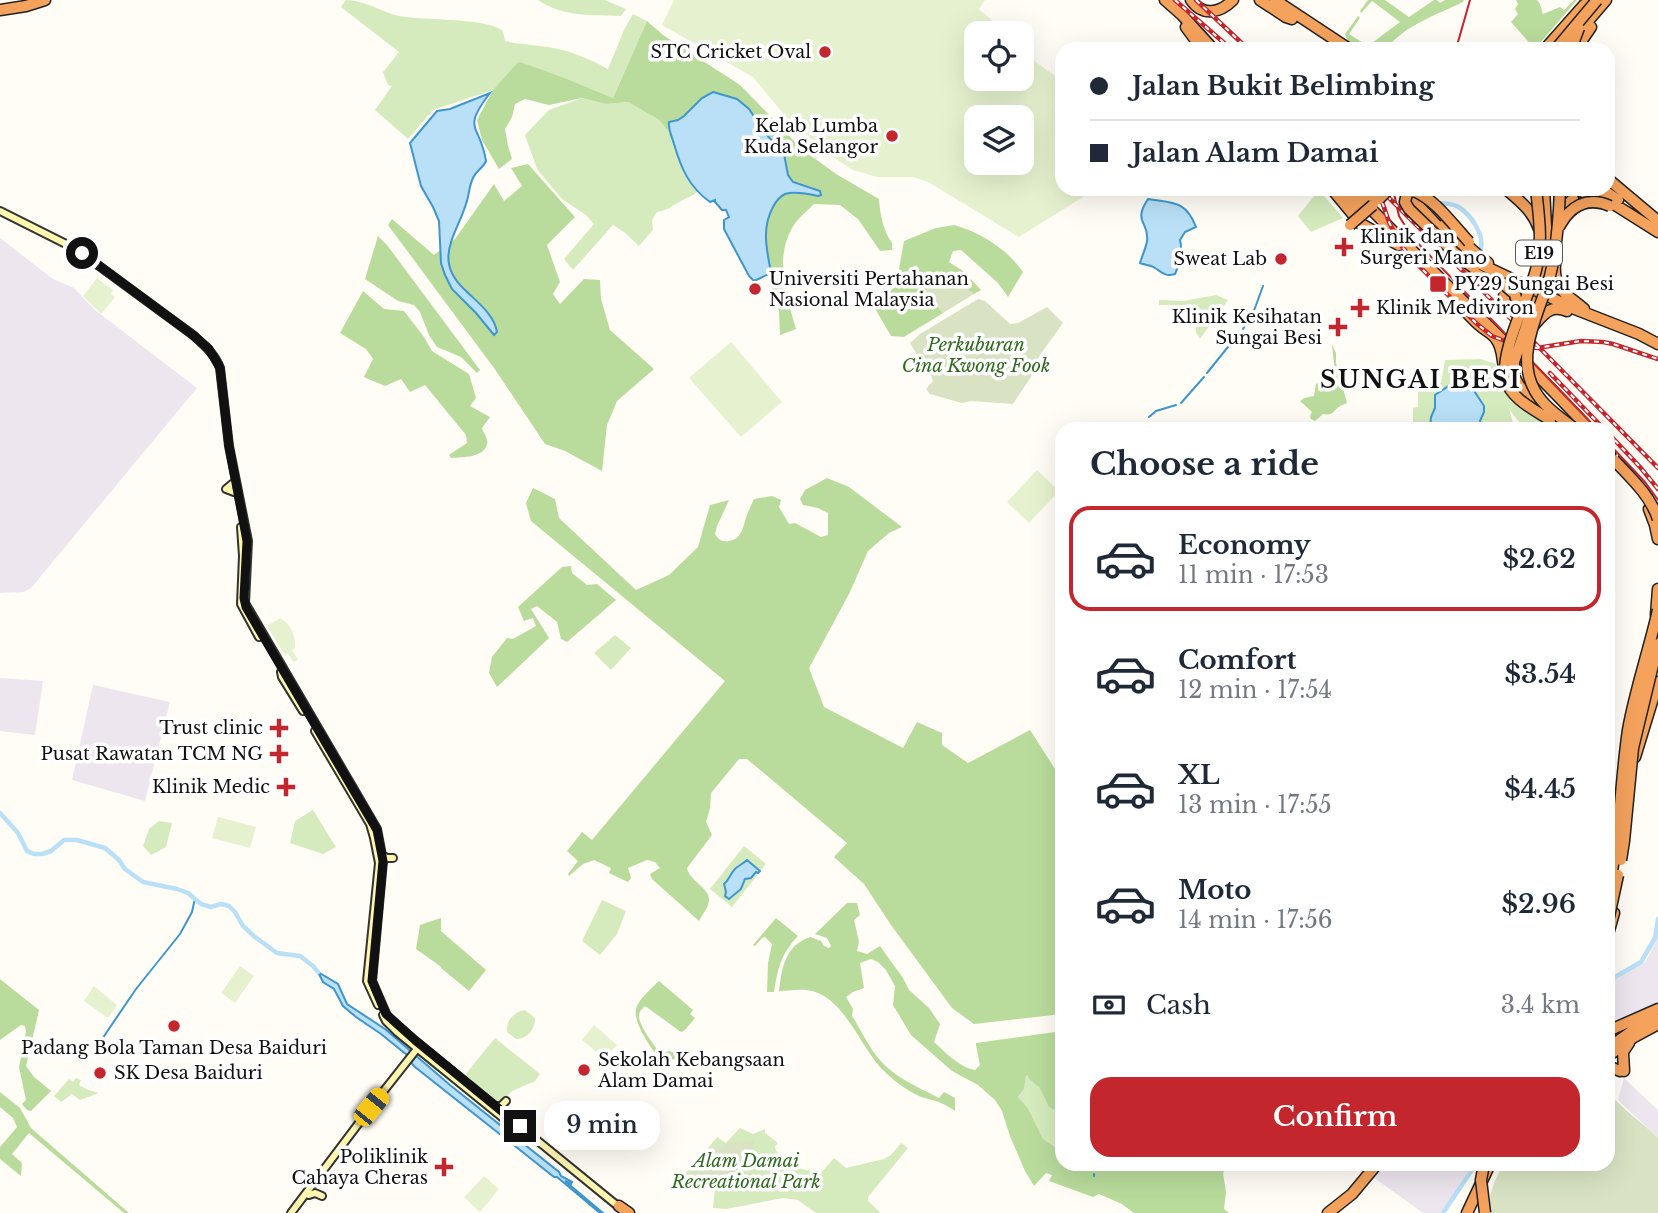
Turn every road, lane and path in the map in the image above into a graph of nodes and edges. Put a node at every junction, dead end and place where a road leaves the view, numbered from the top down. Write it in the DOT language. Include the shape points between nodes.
graph roads {
  1 [pos="34,0"];
  2 [pos="45,0"];
  3 [pos="1158,0"];
  4 [pos="1166,0"];
  5 [pos="1192,0"];
  6 [pos="1231,0"];
  7 [pos="1260,0"];
  8 [pos="1267,0"];
  9 [pos="1275,0"];
  10 [pos="1584,0"];
  11 [pos="1614,0"];
  12 [pos="1599,2"];
  13 [pos="0,8"];
  14 [pos="1292,19"];
  15 [pos="1196,42"];
  16 [pos="1206,42"];
  17 [pos="1328,42"];
  18 [pos="1338,42"];
  19 [pos="1551,42"];
  20 [pos="1551,42"];
  21 [pos="1566,42"];
  22 [pos="1574,42"];
  23 [pos="1580,42"];
  24 [pos="1615,186"];
  25 [pos="1615,192"];
  26 [pos="1345,196"];
  27 [pos="1346,196"];
  28 [pos="1349,196"];
  29 [pos="1349,196"];
  30 [pos="1406,196"];
  31 [pos="1410,196"];
  32 [pos="1416,196"];
  33 [pos="1422,196"];
  34 [pos="1514,196"];
  35 [pos="1538,196"];
  36 [pos="1539,196"];
  37 [pos="1559,196"];
  38 [pos="1572,196"];
  39 [pos="1572,196"];
  40 [pos="1603,196"];
  41 [pos="1628,198"];
  42 [pos="1376,203"];
  43 [pos="0,213"];
  44 [pos="1658,222"];
  45 [pos="1436,224"];
  46 [pos="1556,232"];
  47 [pos="1658,232"];
  48 [pos="1443,239"];
  49 [pos="1405,245"];
  50 [pos="1546,245"];
  51 [pos="1478,255"];
  52 [pos="1541,277"];
  53 [pos="1507,285"];
  54 [pos="1532,295"];
  55 [pos="1464,303"];
  56 [pos="1583,313"];
  57 [pos="1521,314"];
  58 [pos="169,319"];
  59 [pos="1608,323"];
  60 [pos="1533,326"];
  61 [pos="1658,339"];
  62 [pos="1658,344"];
  63 [pos="1511,378"];
  64 [pos="1552,422"];
  65 [pos="1565,422"];
  66 [pos="1567,422"];
  67 [pos="1582,422"];
  68 [pos="1615,462"];
  69 [pos="1615,462"];
  70 [pos="1615,463"];
  71 [pos="1658,518"];
  72 [pos="1658,526"];
  73 [pos="1658,539"];
  74 [pos="1658,589"];
  75 [pos="243,592"];
  76 [pos="1658,610"];
  77 [pos="1658,619"];
  78 [pos="1656,643"];
  79 [pos="1645,668"];
  80 [pos="282,670"];
  81 [pos="1658,673"];
  82 [pos="1641,684"];
  83 [pos="1657,685"];
  84 [pos="1650,706"];
  85 [pos="1658,719"];
  86 [pos="1645,726"];
  87 [pos="1633,751"];
  88 [pos="1615,858"];
  89 [pos="1615,880"];
  90 [pos="1615,885"];
  91 [pos="1615,900"];
  92 [pos="1658,1014"];
  93 [pos="1658,1024"];
  94 [pos="1615,1035"];
  95 [pos="1615,1035"];
  96 [pos="1634,1037"];
  97 [pos="420,1050"];
  98 [pos="1615,1051"];
  99 [pos="409,1062"];
  100 [pos="1615,1068"];
  101 [pos="573,1169"];
  102 [pos="1372,1171"];
  103 [pos="1480,1171"];
  104 [pos="1487,1171"];
  105 [pos="1492,1171"];
  106 [pos="318,1183"];
  107 [pos="1466,1190"];
  108 [pos="309,1195"];
  109 [pos="1471,1210"];
  110 [pos="622,1211"];
  111 [pos="293,1213"];
  112 [pos="1329,1213"];
  113 [pos="1483,1213"];
  1 -- 13 [label="highway"];
  2 -- 13 [label="highway"];
  3 -- 15 [label="highway"];
  4 -- 16 [label="highway"];
  5 -- 6 [label="highway" via="1199,9 1211,12"];
  7 -- 14 [label="highway"];
  8 -- 14 [label="highway"];
  9 -- 18 [label="highway"];
  10 -- 19 [label="highway"];
  11 -- 12 [label="highway"];
  12 -- 20 [label="highway" via="1584,5"];
  12 -- 21 [label="highway, bridge"];
  12 -- 22 [label="highway, bridge"];
  12 -- 23 [label="highway"];
  14 -- 17 [label="highway"];
  24 -- 41 [label="highway"];
  25 -- 41 [label="highway"];
  26 -- 42 [label="highway, bridge" via="1353,215"];
  27 -- 49 [label="highway" via="1362,224"];
  28 -- 49 [label="highway"];
  29 -- 49 [label="highway"];
  30 -- 48 [label="highway, bridge" via="1406,206"];
  31 -- 45 [label="highway"];
  32 -- 51 [label="highway"];
  33 -- 51 [label="highway, bridge"];
  34 -- 50 [label="highway" via="1531,212 1541,243"];
  35 -- 57 [label="highway, E19, bridge" via="1539,255"];
  36 -- 50 [label="highway"];
  37 -- 46 [label="highway, E19, bridge"];
  38 -- 50 [label="highway" via="1555,213"];
  39 -- 56 [label="highway" via="1562,213 1555,271 1562,291"];
  40 -- 47 [label="highway"];
  41 -- 44 [label="highway"];
  42 -- 49 [label="highway"];
  43 -- 58 [label="main road" via="76,250"];
  45 -- 48 [label="highway"];
  45 -- 54 [label="highway" via="1464,254"];
  46 -- 47 [label="highway, bridge" via="1575,207 1596,202"];
  46 -- 60 [label="highway, E19, bridge" via="1549,280"];
  48 -- 53 [label="highway, bridge" via="1467,263"];
  49 -- 55 [label="highway"];
  49 -- 55 [label="highway" via="1423,256"];
  49 -- 63 [label="highway, bridge" via="1496,338"];
  50 -- 52 [label="highway"];
  51 -- 56 [label="highway"];
  52 -- 54 [label="highway"];
  52 -- 63 [label="highway, bridge"];
  53 -- 54 [label="highway"];
  53 -- 54 [label="highway, bridge" via="1504,299 1516,312 1524,309"];
  53 -- 57 [label="highway, bridge" via="1516,294"];
  54 -- 59 [label="highway"];
  54 -- 63 [label="highway, bridge" via="1511,360"];
  55 -- 67 [label="highway"];
  56 -- 59 [label="highway"];
  56 -- 60 [label="highway" via="1555,308"];
  56 -- 61 [label="highway"];
  57 -- 64 [label="highway, E19, bridge" via="1507,351 1506,380 1521,401"];
  58 -- 75 [label="main road" via="215,363 241,527"];
  58 -- 75 [label="main road" via="208,348 225,376 229,446 247,541"];
  59 -- 62 [label="highway"];
  60 -- 66 [label="highway, E19, bridge" via="1530,381 1536,393"];
  63 -- 65 [label="highway"];
  68 -- 71 [label="highway, bridge" via="1645,494"];
  69 -- 72 [label="highway, bridge" via="1644,495"];
  70 -- 73 [label="highway" via="1643,499"];
  74 -- 78 [label="highway"];
  75 -- 80 [label="main road" via="246,607"];
  76 -- 88 [label="highway, bridge" via="1629,729"];
  77 -- 87 [label="highway"];
  78 -- 79 [label="highway, bridge"];
  78 -- 87 [label="highway"];
  78 -- 90 [label="highway, bridge" via="1633,748"];
  79 -- 81 [label="highway, bridge" via="1649,674"];
  79 -- 82 [label="highway, bridge"];
  80 -- 97 [label="main road" via="373,831 379,863 367,981 386,1021"];
  80 -- 97 [label="main road" via="291,675 374,822 382,855 393,858 383,868 372,981 388,1018"];
  82 -- 83 [label="highway, bridge" via="1648,678"];
  82 -- 87 [label="highway, bridge" via="1630,738"];
  83 -- 84 [label="highway"];
  84 -- 85 [label="highway"];
  84 -- 86 [label="highway"];
  85 -- 86 [label="highway"];
  86 -- 87 [label="highway"];
  87 -- 89 [label="highway"];
  87 -- 91 [label="highway" via="1628,836"];
  92 -- 94 [label="highway"];
  92 -- 95 [label="highway"];
  93 -- 96 [label="highway"];
  96 -- 98 [label="highway"];
  96 -- 100 [label="highway" via="1623,1052 1622,1071"];
  97 -- 99 [label="main road"];
  97 -- 101 [label="main road"];
  97 -- 101 [label="main road" via="432,1045 432,1054 502,1104 506,1114"];
  99 -- 106 [label="main road"];
  99 -- 111 [label="main road"];
  101 -- 110 [label="main road"];
  102 -- 112 [label="highway"];
  103 -- 113 [label="highway, bridge"];
  104 -- 109 [label="highway"];
  105 -- 109 [label="highway"];
  106 -- 108 [label="main road"];
  106 -- 108 [label="main road" via="321,1194"];
  107 -- 109 [label="highway" via="1471,1193"];
  108 -- 111 [label="main road"];
}
